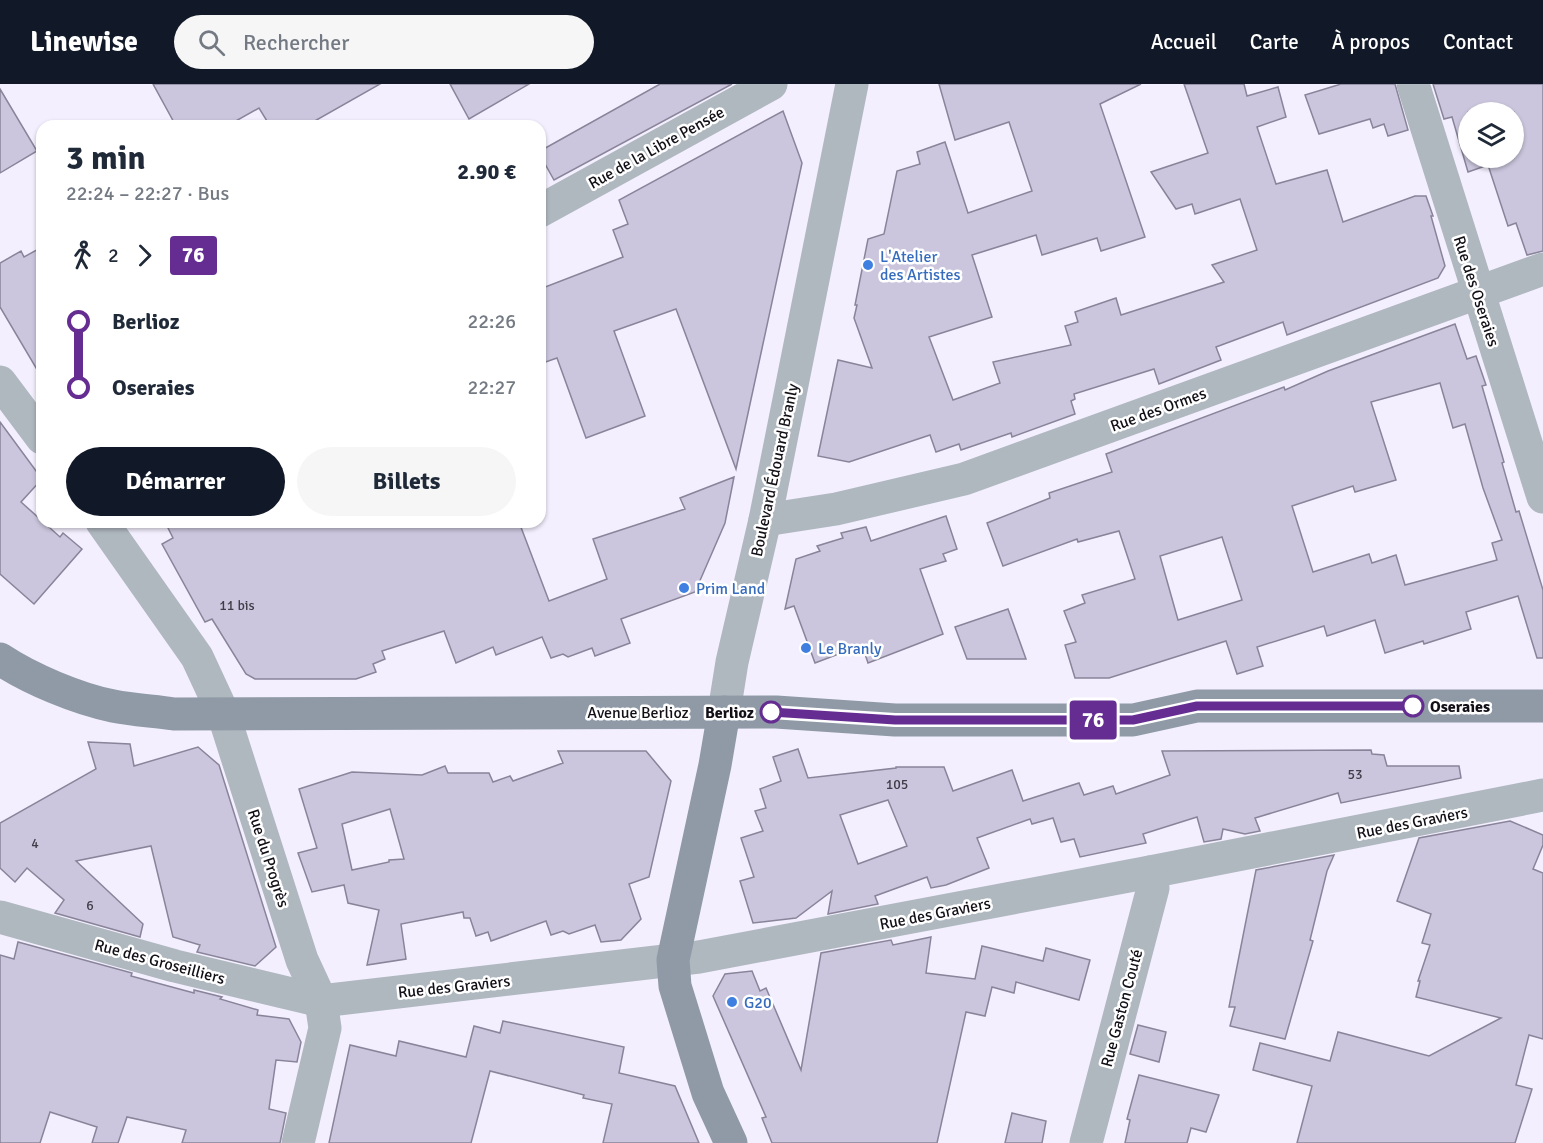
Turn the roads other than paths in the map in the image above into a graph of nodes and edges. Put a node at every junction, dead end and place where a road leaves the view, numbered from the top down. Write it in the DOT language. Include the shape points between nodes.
graph roads {
  1 [pos="771,84"];
  2 [pos="852,84"];
  3 [pos="1413,84"];
  4 [pos="546,208"];
  5 [pos="1543,269"];
  6 [pos="1477,292"];
  7 [pos="0,382"];
  8 [pos="36,430"];
  9 [pos="1543,497"];
  10 [pos="765,520"];
  11 [pos="106,528"];
  12 [pos="0,659"];
  13 [pos="1543,706"];
  14 [pos="1484,707"];
  15 [pos="724,712"];
  16 [pos="223,713"];
  17 [pos="1543,722"];
  18 [pos="1543,795"];
  19 [pos="1150,872"];
  20 [pos="0,917"];
  21 [pos="673,960"];
  22 [pos="321,1001"];
  23 [pos="298,1143"];
  24 [pos="731,1143"];
  25 [pos="1086,1143"];
  1 -- 4 [label="street, Rue de la Libre Pensée"];
  2 -- 10 [label="street, Boulevard Édouard Branly"];
  3 -- 6 [label="street, Rue des Oseraies"];
  5 -- 6 [label="street, Rue des Ormes"];
  6 -- 9 [label="street, Rue des Oseraies"];
  6 -- 10 [label="street, Rue des Ormes" via="964,479 836,509"];
  7 -- 8 [label="street"];
  10 -- 15 [label="street, Boulevard Édouard Branly"];
  11 -- 16 [label="street, Rue du Progrès" via="197,657"];
  12 -- 16 [label="main road, Avenue Berlioz" via="59,688 113,706 174,714"];
  13 -- 14 [label="main road, Avenue Berlioz"];
  14 -- 15 [label="main road, Avenue Berlioz" via="1197,706 1133,720 895,720"];
  14 -- 17 [label="main road, Avenue Berlioz"];
  15 -- 16 [label="main road, Avenue Berlioz"];
  15 -- 21 [label="main road, Boulevard Édouard Branly"];
  16 -- 22 [label="street, Rue du Progrès" via="302,960"];
  18 -- 19 [label="street, Rue des Graviers"];
  19 -- 21 [label="street, Rue des Graviers"];
  19 -- 25 [label="street, Rue Gaston Couté" via="1153,888"];
  20 -- 22 [label="street, Rue des Groseilliers" via="175,966"];
  21 -- 22 [label="street, Rue des Graviers"];
  21 -- 24 [label="main road, Boulevard Édouard Branly" via="675,986 708,1093"];
  22 -- 23 [label="street, Rue du Progrès" via="325,1028"];
}
